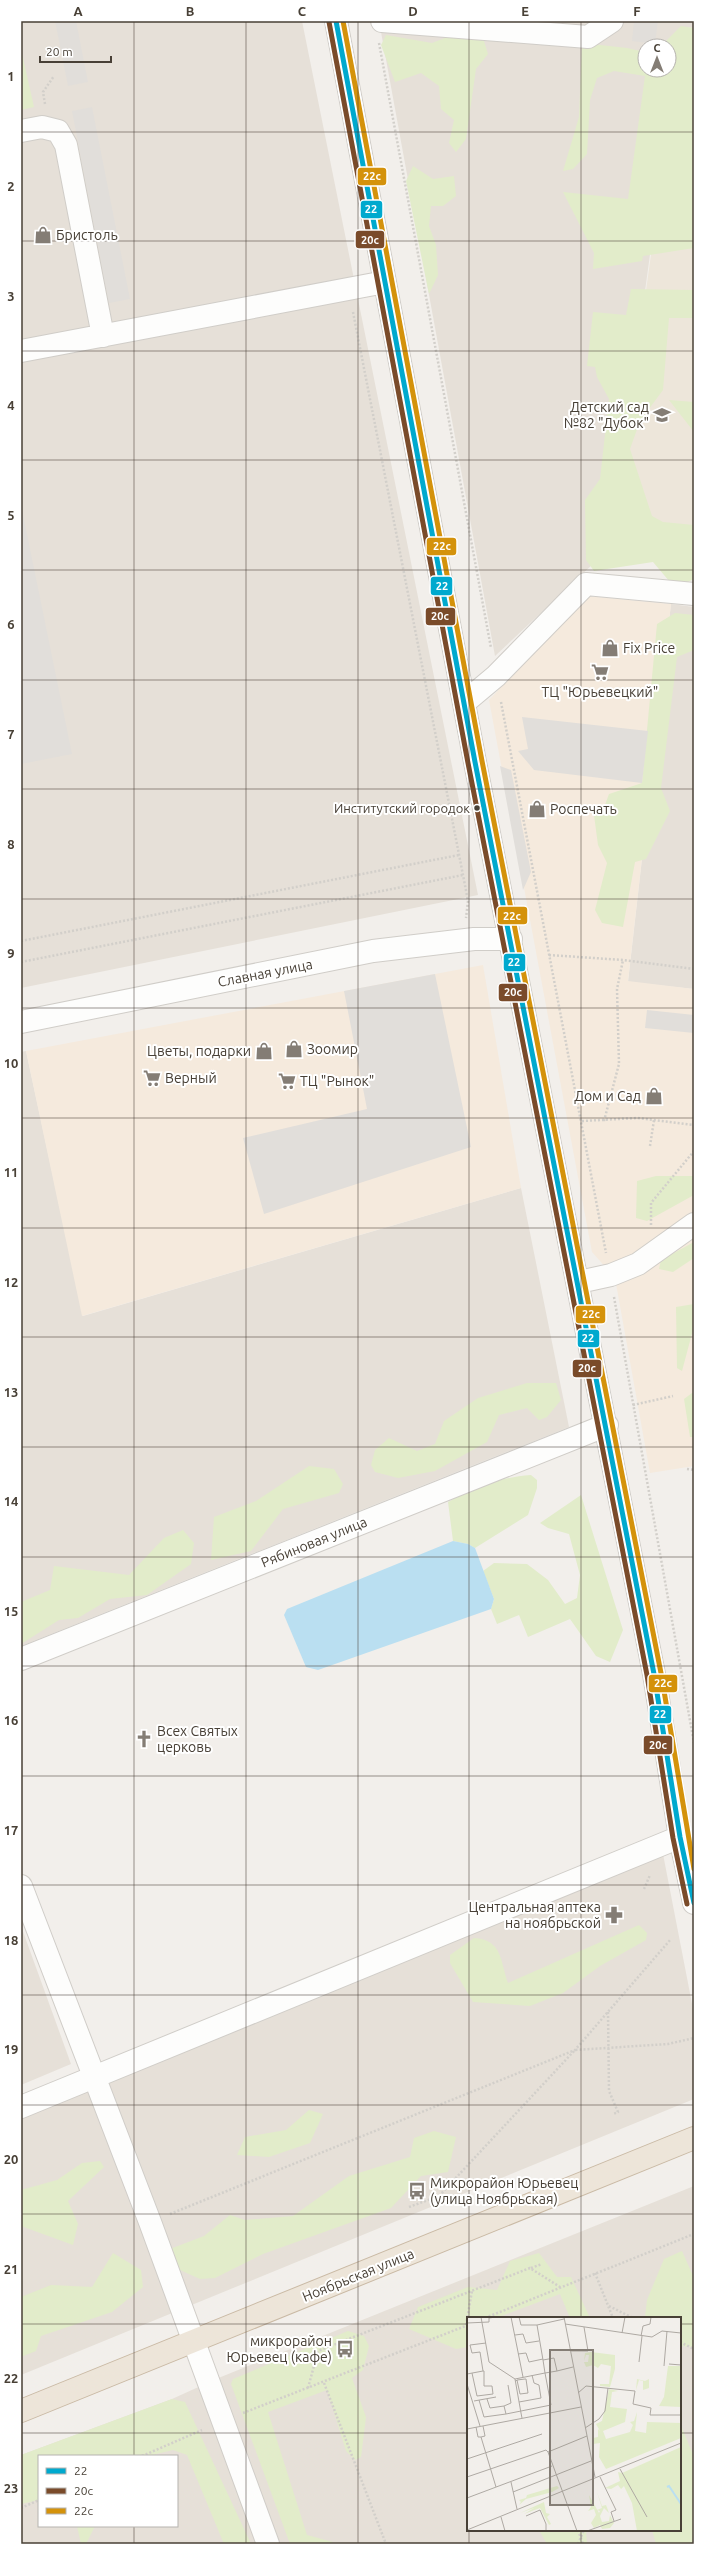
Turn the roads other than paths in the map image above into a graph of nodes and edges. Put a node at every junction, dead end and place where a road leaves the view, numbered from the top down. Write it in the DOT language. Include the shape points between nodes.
graph roads {
  1 [pos="336,21"];
  2 [pos="612,21"];
  3 [pos="380,29"];
  4 [pos="31,129"];
  5 [pos="385,282"];
  6 [pos="103,336"];
  7 [pos="21,352"];
  8 [pos="694,594"];
  9 [pos="465,702"];
  10 [pos="511,939"];
  11 [pos="21,1022"];
  12 [pos="694,1224"];
  13 [pos="579,1282"];
  14 [pos="607,1425"];
  15 [pos="21,1659"];
  16 [pos="680,1837"];
  17 [pos="21,1886"];
  18 [pos="694,1903"];
  19 [pos="28,1932"];
  20 [pos="94,2078"];
  21 [pos="21,2107"];
  22 [pos="694,2138"];
  23 [pos="192,2342"];
  24 [pos="21,2411"];
  25 [pos="268,2544"];
  1 -- 5 [label="street"];
  2 -- 3 [label="street" via="588,37"];
  4 -- 6 [label="street" via="58,131 66,146"];
  5 -- 6 [label="street"];
  5 -- 9 [label="street"];
  6 -- 7 [label="street"];
  8 -- 9 [label="street" via="586,584 496,676"];
  9 -- 10 [label="street"];
  10 -- 11 [label="street, Славная улица" via="474,939 373,951"];
  10 -- 13 [label="street"];
  12 -- 13 [label="street" via="638,1264 611,1275"];
  13 -- 14 [label="street"];
  14 -- 15 [label="street, Рябиновая улица"];
  14 -- 16 [label="street" via="654,1674"];
  16 -- 18 [label="street"];
  16 -- 20 [label="street"];
  17 -- 19 [label="street"];
  19 -- 20 [label="street"];
  20 -- 21 [label="street"];
  20 -- 23 [label="street" via="150,2222"];
  22 -- 23 [label="highway, Ноябрьская улица"];
  23 -- 24 [label="highway, Ноябрьская улица"];
  23 -- 25 [label="street"];
}
